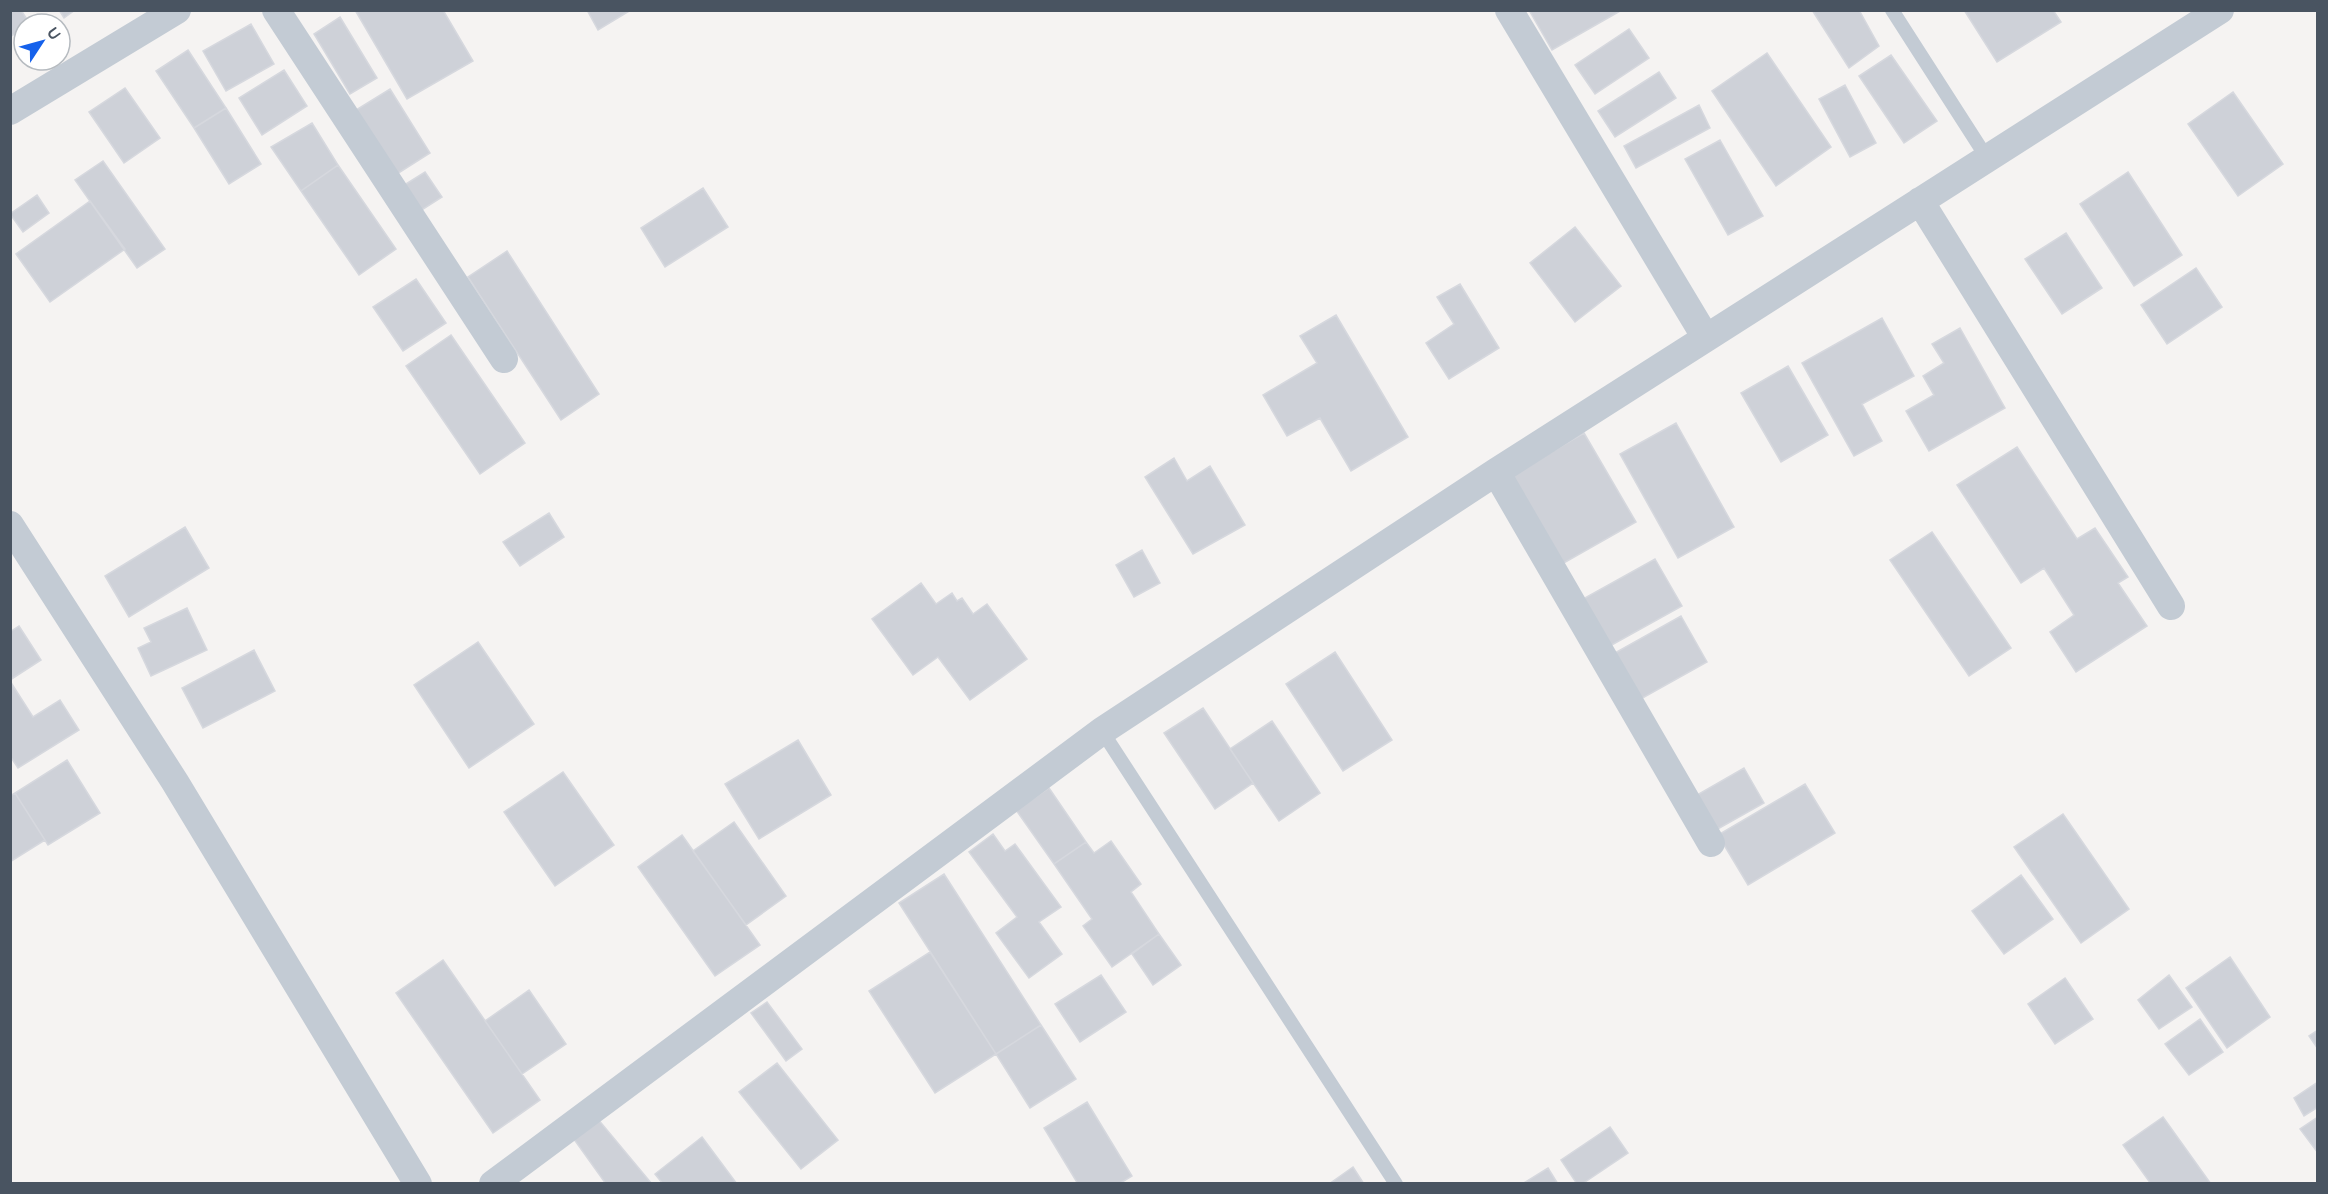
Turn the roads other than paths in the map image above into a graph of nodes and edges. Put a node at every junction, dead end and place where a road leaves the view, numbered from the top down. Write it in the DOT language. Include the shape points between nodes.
graph roads {
  1 [pos="177,10"];
  2 [pos="276,10"];
  3 [pos="1509,10"];
  4 [pos="1892,10"];
  5 [pos="2220,10"];
  6 [pos="10,111"];
  7 [pos="1987,158"];
  8 [pos="1920,201"];
  9 [pos="1706,338"];
  10 [pos="504,359"];
  11 [pos="1496,472"];
  12 [pos="10,525"];
  13 [pos="2170,606"];
  14 [pos="1102,731"];
  15 [pos="1711,843"];
  16 [pos="418,1184"];
  17 [pos="493,1184"];
  18 [pos="1396,1184"];
  1 -- 6 [label="street"];
  2 -- 10 [label="street"];
  3 -- 9 [label="street"];
  4 -- 7 [label="lane"];
  5 -- 7 [label="street"];
  7 -- 8 [label="street"];
  8 -- 9 [label="street"];
  8 -- 13 [label="street"];
  9 -- 11 [label="street"];
  11 -- 14 [label="street"];
  11 -- 15 [label="street"];
  12 -- 16 [label="street" via="175,782"];
  14 -- 17 [label="street"];
  14 -- 18 [label="lane"];
}
